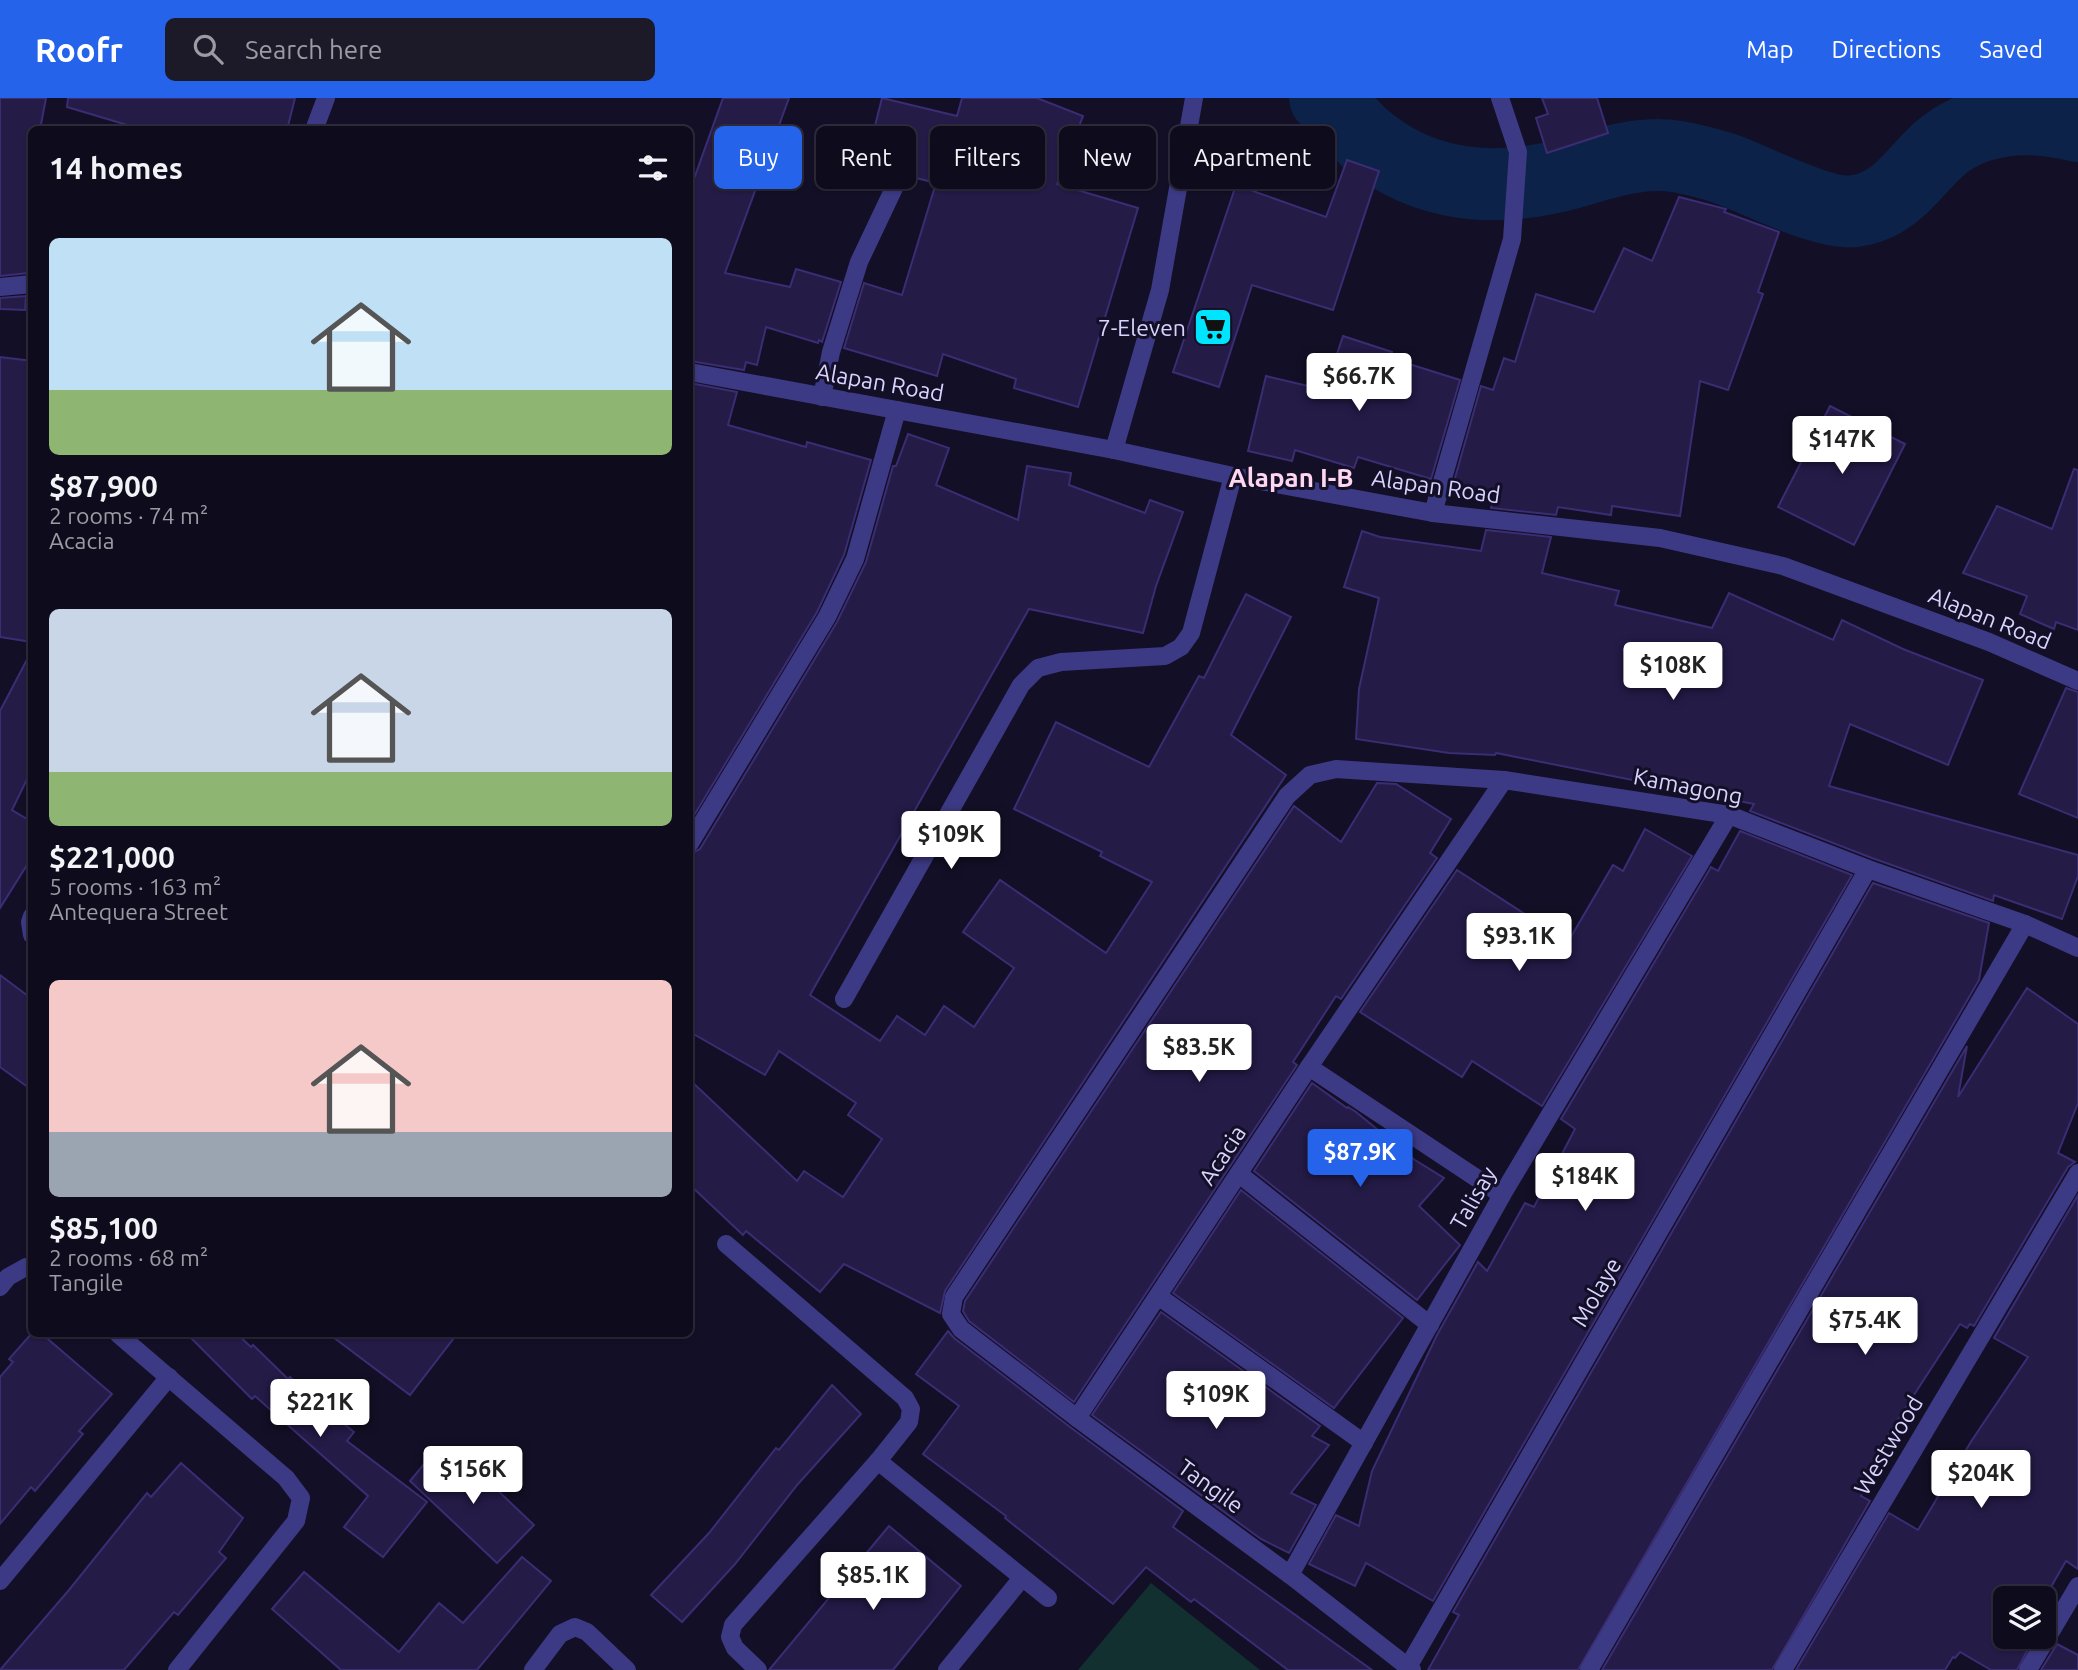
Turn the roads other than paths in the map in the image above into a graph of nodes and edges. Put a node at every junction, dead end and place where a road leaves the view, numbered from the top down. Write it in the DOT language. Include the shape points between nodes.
graph roads {
  1 [pos="326,98"];
  2 [pos="1194,98"];
  3 [pos="1500,98"];
  4 [pos="316,126"];
  5 [pos="894,189"];
  6 [pos="28,284"];
  7 [pos="0,287"];
  8 [pos="693,373"];
  9 [pos="822,397"];
  10 [pos="897,410"];
  11 [pos="1114,450"];
  12 [pos="1233,476"];
  13 [pos="1433,513"];
  14 [pos="2078,681"];
  15 [pos="1504,780"];
  16 [pos="1728,815"];
  17 [pos="693,838"];
  18 [pos="1868,869"];
  19 [pos="2025,924"];
  20 [pos="2078,948"];
  21 [pos="844,999"];
  22 [pos="1308,1067"];
  23 [pos="2078,1173"];
  24 [pos="1239,1174"];
  25 [pos="1502,1195"];
  26 [pos="726,1244"];
  27 [pos="28,1268"];
  28 [pos="0,1287"];
  29 [pos="1158,1296"];
  30 [pos="951,1314"];
  31 [pos="1430,1325"];
  32 [pos="122,1337"];
  33 [pos="170,1377"];
  34 [pos="1077,1419"];
  35 [pos="1364,1443"];
  36 [pos="878,1461"];
  37 [pos="1290,1574"];
  38 [pos="1021,1578"];
  39 [pos="0,1581"];
  40 [pos="2078,1586"];
  41 [pos="1048,1598"];
  42 [pos="1410,1668"];
  43 [pos="177,1670"];
  44 [pos="533,1670"];
  45 [pos="627,1670"];
  46 [pos="758,1670"];
  47 [pos="947,1670"];
  48 [pos="1589,1670"];
  49 [pos="1783,1670"];
  50 [pos="2028,1670"];
  1 -- 4 [label="street"];
  2 -- 11 [label="street" via="1160,290"];
  3 -- 13 [label="street" via="1518,152 1512,239"];
  5 -- 9 [label="street" via="859,262"];
  6 -- 7 [label="street"];
  8 -- 9 [label="street, Alapan Road"];
  9 -- 10 [label="street, Alapan Road"];
  10 -- 11 [label="street, Alapan Road"];
  10 -- 17 [label="street" via="855,559 827,617"];
  11 -- 12 [label="street, Alapan Road"];
  12 -- 13 [label="street, Alapan Road"];
  12 -- 21 [label="street" via="1191,633 1181,648 1165,656 1061,662 1038,668 1021,685"];
  13 -- 14 [label="street, Alapan Road" via="1660,538 1783,566 1989,642"];
  15 -- 16 [label="street, Kamagong"];
  15 -- 22 [label="street, Acacia"];
  15 -- 30 [label="street, Kamagong" via="1336,769 1310,775 1286,796 954,1297"];
  16 -- 18 [label="street, Kamagong"];
  16 -- 25 [label="street, Talisay"];
  18 -- 19 [label="street, Kamagong"];
  18 -- 42 [label="street, Molaye"];
  19 -- 20 [label="street, Kamagong"];
  19 -- 48 [label="street"];
  22 -- 24 [label="street, Acacia"];
  22 -- 25 [label="street"];
  23 -- 49 [label="street, Westwood"];
  24 -- 29 [label="street, Acacia"];
  24 -- 31 [label="street"];
  25 -- 31 [label="street, Talisay"];
  26 -- 36 [label="street" via="905,1398 911,1409 909,1422"];
  27 -- 28 [label="street"];
  29 -- 34 [label="street, Acacia"];
  29 -- 35 [label="street"];
  30 -- 34 [label="street, Tangile" via="961,1329"];
  31 -- 35 [label="street, Talisay"];
  32 -- 33 [label="street"];
  33 -- 39 [label="street"];
  33 -- 43 [label="street" via="286,1478 301,1498 296,1521"];
  34 -- 37 [label="street, Tangile"];
  35 -- 37 [label="street, Talisay"];
  36 -- 38 [label="street"];
  36 -- 46 [label="street" via="733,1625 730,1637 735,1648"];
  37 -- 42 [label="street, Tangile"];
  38 -- 41 [label="street"];
  38 -- 47 [label="street"];
  40 -- 50 [label="street"];
  44 -- 45 [label="street" via="560,1634 575,1628 587,1632"];
}
